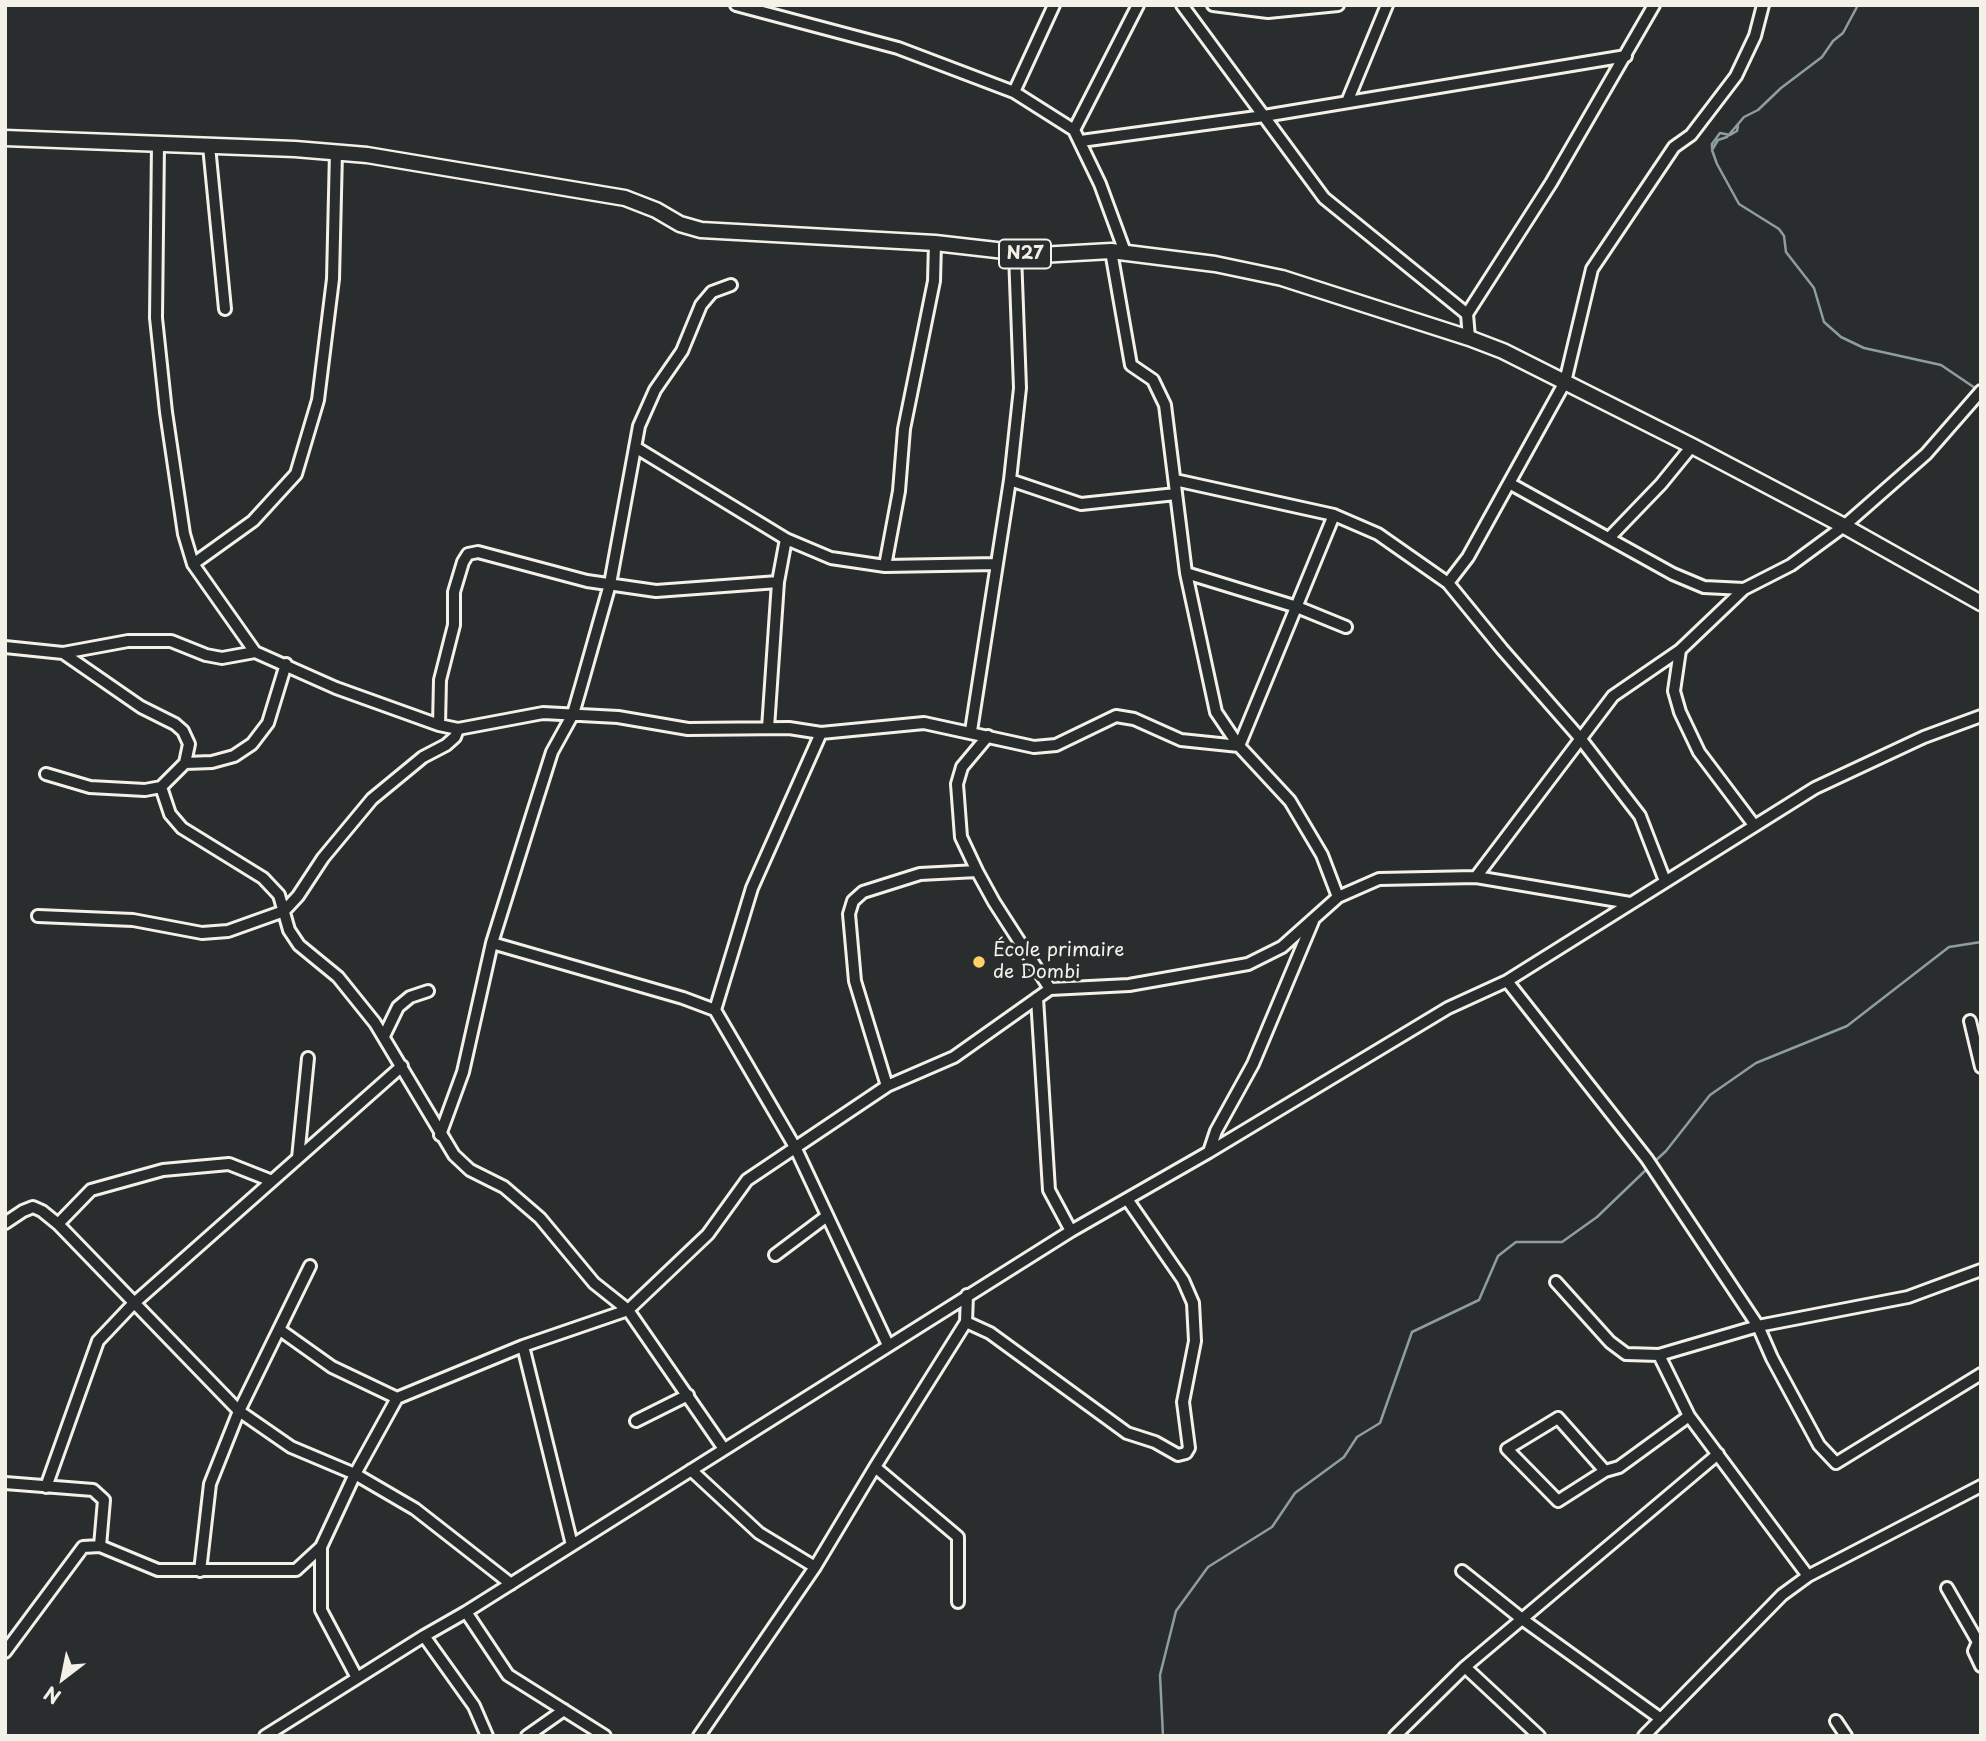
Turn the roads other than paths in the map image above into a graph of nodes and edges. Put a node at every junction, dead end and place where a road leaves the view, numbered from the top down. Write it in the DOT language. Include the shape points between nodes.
graph roads {
  1 [pos="736,5"];
  2 [pos="1055,5"];
  3 [pos="1139,5"];
  4 [pos="1182,5"];
  5 [pos="1213,5"];
  6 [pos="1338,5"];
  7 [pos="1387,5"];
  8 [pos="1654,5"];
  9 [pos="1763,5"];
  10 [pos="1626,56"];
  11 [pos="1014,92"];
  12 [pos="1347,102"];
  13 [pos="1264,116"];
  14 [pos="1074,130"];
  15 [pos="5,138"];
  16 [pos="1081,141"];
  17 [pos="158,144"];
  18 [pos="209,146"];
  19 [pos="336,152"];
  20 [pos="935,243"];
  21 [pos="1118,252"];
  22 [pos="1015,254"];
  23 [pos="731,285"];
  24 [pos="225,309"];
  25 [pos="1466,314"];
  26 [pos="1469,338"];
  27 [pos="1565,382"];
  28 [pos="1981,391"];
  29 [pos="1692,446"];
  30 [pos="635,447"];
  31 [pos="1010,480"];
  32 [pos="1175,480"];
  33 [pos="1509,483"];
  34 [pos="1176,494"];
  35 [pos="1334,515"];
  36 [pos="1844,526"];
  37 [pos="1609,538"];
  38 [pos="786,539"];
  39 [pos="193,564"];
  40 [pos="997,564"];
  41 [pos="885,566"];
  42 [pos="1186,573"];
  43 [pos="778,582"];
  44 [pos="1448,583"];
  45 [pos="610,584"];
  46 [pos="1744,589"];
  47 [pos="1981,603"];
  48 [pos="1297,607"];
  49 [pos="1346,627"];
  50 [pos="5,647"];
  51 [pos="1680,650"];
  52 [pos="255,652"];
  53 [pos="63,653"];
  54 [pos="286,664"];
  55 [pos="573,714"];
  56 [pos="1981,716"];
  57 [pos="439,725"];
  58 [pos="768,728"];
  59 [pos="458,729"];
  60 [pos="971,731"];
  61 [pos="821,733"];
  62 [pos="989,736"];
  63 [pos="1580,738"];
  64 [pos="1239,746"];
  65 [pos="185,763"];
  66 [pos="46,774"];
  67 [pos="160,787"];
  68 [pos="1754,825"];
  69 [pos="977,871"];
  70 [pos="1476,877"];
  71 [pos="1665,881"];
  72 [pos="1338,897"];
  73 [pos="1630,903"];
  74 [pos="284,912"];
  75 [pos="38,916"];
  76 [pos="1314,919"];
  77 [pos="492,943"];
  78 [pos="1507,981"];
  79 [pos="1050,989"];
  80 [pos="428,991"];
  81 [pos="1037,998"];
  82 [pos="715,1010"];
  83 [pos="1970,1021"];
  84 [pos="384,1036"];
  85 [pos="308,1058"];
  86 [pos="402,1066"];
  87 [pos="1981,1067"];
  88 [pos="887,1086"];
  89 [pos="440,1135"];
  90 [pos="795,1147"];
  91 [pos="1209,1152"];
  92 [pos="298,1158"];
  93 [pos="272,1181"];
  94 [pos="1127,1199"];
  95 [pos="827,1216"];
  96 [pos="5,1223"];
  97 [pos="58,1224"];
  98 [pos="1071,1231"];
  99 [pos="775,1255"];
  100 [pos="310,1266"];
  101 [pos="1981,1270"];
  102 [pos="1556,1282"];
  103 [pos="967,1295"];
  104 [pos="133,1304"];
  105 [pos="628,1310"];
  106 [pos="966,1322"];
  107 [pos="1758,1326"];
  108 [pos="280,1330"];
  109 [pos="888,1345"];
  110 [pos="523,1346"];
  111 [pos="1659,1355"];
  112 [pos="1981,1374"];
  113 [pos="688,1395"];
  114 [pos="397,1398"];
  115 [pos="239,1411"];
  116 [pos="1689,1416"];
  117 [pos="636,1421"];
  118 [pos="724,1449"];
  119 [pos="1717,1454"];
  120 [pos="874,1467"];
  121 [pos="691,1470"];
  122 [pos="1605,1471"];
  123 [pos="355,1474"];
  124 [pos="5,1483"];
  125 [pos="1981,1486"];
  126 [pos="46,1487"];
  127 [pos="572,1545"];
  128 [pos="100,1546"];
  129 [pos="321,1547"];
  130 [pos="815,1567"];
  131 [pos="200,1571"];
  132 [pos="1462,1572"];
  133 [pos="1808,1576"];
  134 [pos="511,1584"];
  135 [pos="1947,1588"];
  136 [pos="958,1602"];
  137 [pos="466,1612"];
  138 [pos="1522,1619"];
  139 [pos="424,1636"];
  140 [pos="5,1652"];
  141 [pos="1981,1666"];
  142 [pos="1465,1667"];
  143 [pos="357,1678"];
  144 [pos="564,1710"];
  145 [pos="1661,1719"];
  146 [pos="1836,1721"];
  147 [pos="265,1736"];
  148 [pos="487,1736"];
  149 [pos="527,1736"];
  150 [pos="605,1736"];
  151 [pos="699,1736"];
  152 [pos="1395,1736"];
  153 [pos="1539,1736"];
  154 [pos="1644,1736"];
  155 [pos="1846,1736"];
  1 -- 11 [label="street" via="898,48"];
  2 -- 11 [label="street"];
  3 -- 14 [label="street"];
  4 -- 13 [label="street"];
  5 -- 6 [label="street" via="1268,12"];
  7 -- 12 [label="street"];
  8 -- 10 [label="street"];
  9 -- 27 [label="street" via="1755,36 1736,76 1691,135 1674,146 1592,268"];
  10 -- 12 [label="street"];
  10 -- 25 [label="street"];
  11 -- 14 [label="street"];
  12 -- 13 [label="street"];
  13 -- 16 [label="street"];
  13 -- 25 [label="street" via="1324,198"];
  14 -- 16 [label="street"];
  15 -- 17 [label="main road, N27"];
  16 -- 21 [label="street" via="1100,184"];
  17 -- 18 [label="main road, N27"];
  17 -- 39 [label="street" via="156,318 178,501"];
  18 -- 19 [label="main road, N27"];
  18 -- 24 [label="street"];
  19 -- 20 [label="main road, N27" via="625,198 701,230"];
  19 -- 39 [label="street" via="333,279 320,386 296,474 253,521"];
  20 -- 22 [label="main road, N27"];
  20 -- 41 [label="street" via="934,281 904,429 899,491"];
  21 -- 22 [label="main road, N27"];
  21 -- 26 [label="main road, N27" via="1282,278"];
  21 -- 32 [label="street" via="1131,365 1153,380 1165,405"];
  22 -- 31 [label="street" via="1020,388"];
  23 -- 30 [label="street" via="712,292 702,305 682,351 646,408"];
  25 -- 26 [label="street"];
  26 -- 27 [label="main road, N27"];
  27 -- 29 [label="main road, N27"];
  27 -- 33 [label="street"];
  28 -- 36 [label="street" via="1926,454"];
  29 -- 36 [label="main road, N27"];
  29 -- 37 [label="street"];
  30 -- 38 [label="street"];
  30 -- 45 [label="street"];
  31 -- 34 [label="street" via="1081,504"];
  31 -- 40 [label="street"];
  32 -- 34 [label="street"];
  32 -- 35 [label="street"];
  33 -- 37 [label="street"];
  33 -- 44 [label="street" via="1468,557"];
  34 -- 42 [label="street"];
  35 -- 44 [label="street" via="1378,534"];
  35 -- 48 [label="street"];
  36 -- 46 [label="street" via="1791,565"];
  36 -- 47 [label="main road, N27"];
  37 -- 46 [label="street" via="1704,587"];
  38 -- 41 [label="street" via="831,558"];
  38 -- 43 [label="street"];
  39 -- 52 [label="street"];
  40 -- 41 [label="street"];
  40 -- 60 [label="street"];
  42 -- 48 [label="street"];
  42 -- 64 [label="street" via="1216,712"];
  43 -- 45 [label="street" via="656,591"];
  43 -- 58 [label="street"];
  44 -- 63 [label="street"];
  45 -- 55 [label="street"];
  45 -- 57 [label="street" via="478,552 468,554 454,592 454,625 440,680"];
  46 -- 51 [label="street"];
  48 -- 49 [label="street"];
  48 -- 64 [label="street"];
  50 -- 53 [label="street"];
  51 -- 63 [label="street" via="1613,696"];
  51 -- 68 [label="street" via="1674,691 1680,712 1699,752"];
  52 -- 53 [label="street" via="222,658 171,641 128,641"];
  52 -- 54 [label="street"];
  53 -- 65 [label="street" via="183,731 189,744"];
  54 -- 57 [label="street" via="336,688"];
  54 -- 65 [label="street" via="268,723 252,744 234,756"];
  55 -- 58 [label="street" via="688,729"];
  55 -- 59 [label="street" via="543,713"];
  55 -- 77 [label="street" via="552,752"];
  56 -- 68 [label="street" via="1815,788"];
  57 -- 59 [label="street"];
  58 -- 61 [label="street"];
  59 -- 74 [label="street" via="446,745 423,757 372,799"];
  60 -- 61 [label="street" via="924,723"];
  60 -- 62 [label="street"];
  61 -- 82 [label="street" via="752,888"];
  62 -- 64 [label="street" via="1034,747 1056,745 1116,716 1181,740"];
  62 -- 69 [label="street" via="962,766 957,784 961,837"];
  63 -- 70 [label="street"];
  63 -- 71 [label="street" via="1640,816"];
  64 -- 72 [label="street" via="1290,801 1322,855"];
  65 -- 67 [label="street"];
  66 -- 67 [label="street" via="122,790"];
  67 -- 74 [label="street" via="170,814 182,828 264,878 279,895"];
  68 -- 71 [label="street"];
  69 -- 79 [label="street"];
  69 -- 88 [label="street" via="920,874 863,892 853,901 849,914 855,981"];
  70 -- 72 [label="street" via="1379,879"];
  70 -- 73 [label="street"];
  71 -- 73 [label="street"];
  72 -- 76 [label="street"];
  73 -- 78 [label="street"];
  74 -- 75 [label="street" via="228,931 202,933 133,920"];
  74 -- 84 [label="street" via="299,945 338,977"];
  76 -- 79 [label="street" via="1282,947 1248,964 1129,985"];
  76 -- 91 [label="street" via="1253,1064"];
  77 -- 82 [label="street"];
  77 -- 89 [label="street" via="463,1072"];
  78 -- 91 [label="street" via="1448,1008"];
  78 -- 107 [label="street" via="1647,1159"];
  79 -- 81 [label="street"];
  80 -- 84 [label="street" via="398,1007"];
  81 -- 88 [label="street" via="954,1057"];
  81 -- 98 [label="street" via="1048,1190"];
  82 -- 90 [label="street"];
  83 -- 87 [label="street"];
  84 -- 86 [label="street"];
  85 -- 92 [label="street"];
  86 -- 89 [label="street"];
  86 -- 92 [label="street"];
  88 -- 90 [label="street"];
  89 -- 105 [label="street" via="470,1170 504,1188 540,1218 594,1283"];
  90 -- 95 [label="street"];
  90 -- 105 [label="street" via="747,1180 708,1234"];
  91 -- 94 [label="street"];
  92 -- 93 [label="street"];
  93 -- 97 [label="street" via="229,1164 163,1170 91,1190"];
  93 -- 104 [label="street"];
  94 -- 98 [label="street"];
  94 -- 106 [label="street" via="1183,1280 1193,1303 1195,1341 1183,1402 1186,1453 1178,1455 1127,1433 990,1333"];
  95 -- 99 [label="street"];
  95 -- 109 [label="street"];
  96 -- 97 [label="street" via="33,1207"];
  97 -- 104 [label="street"];
  98 -- 103 [label="street"];
  100 -- 108 [label="street"];
  101 -- 107 [label="street" via="1908,1297"];
  102 -- 111 [label="street" via="1626,1354"];
  103 -- 106 [label="street"];
  103 -- 109 [label="street"];
  104 -- 115 [label="street"];
  104 -- 126 [label="street" via="98,1341"];
  105 -- 110 [label="street"];
  105 -- 113 [label="street"];
  106 -- 120 [label="street"];
  107 -- 111 [label="street"];
  107 -- 112 [label="street" via="1819,1445 1836,1463"];
  108 -- 114 [label="street" via="332,1367"];
  108 -- 115 [label="street"];
  109 -- 118 [label="street"];
  110 -- 114 [label="street"];
  110 -- 127 [label="street"];
  111 -- 116 [label="street"];
  113 -- 117 [label="street"];
  113 -- 118 [label="street"];
  114 -- 123 [label="street"];
  115 -- 123 [label="street" via="292,1447"];
  115 -- 131 [label="street" via="210,1483"];
  116 -- 119 [label="street"];
  116 -- 122 [label="street" via="1619,1467"];
  118 -- 121 [label="street"];
  119 -- 133 [label="street"];
  119 -- 138 [label="street"];
  120 -- 130 [label="street"];
  120 -- 136 [label="street" via="958,1537"];
  121 -- 127 [label="street"];
  121 -- 130 [label="street" via="759,1533"];
  122 -- 122 [label="street" via="1558,1501 1507,1449 1558,1418"];
  123 -- 129 [label="street"];
  123 -- 134 [label="street" via="415,1509"];
  124 -- 126 [label="street"];
  125 -- 133 [label="street"];
  126 -- 128 [label="street" via="93,1490 104,1500"];
  127 -- 134 [label="street"];
  128 -- 131 [label="street" via="158,1570"];
  128 -- 140 [label="street" via="83,1547"];
  129 -- 131 [label="street" via="296,1570"];
  129 -- 143 [label="street" via="321,1610"];
  130 -- 151 [label="street"];
  132 -- 138 [label="street"];
  133 -- 145 [label="street" via="1782,1595"];
  134 -- 137 [label="street"];
  135 -- 141 [label="street" via="1978,1642 1974,1651"];
  137 -- 139 [label="street"];
  137 -- 144 [label="street" via="508,1675"];
  138 -- 142 [label="street"];
  138 -- 145 [label="street"];
  139 -- 143 [label="street"];
  139 -- 148 [label="street" via="474,1706"];
  142 -- 152 [label="street"];
  142 -- 153 [label="street"];
  143 -- 147 [label="street"];
  144 -- 149 [label="street"];
  144 -- 150 [label="street"];
  145 -- 154 [label="street"];
  146 -- 155 [label="street"];
}
